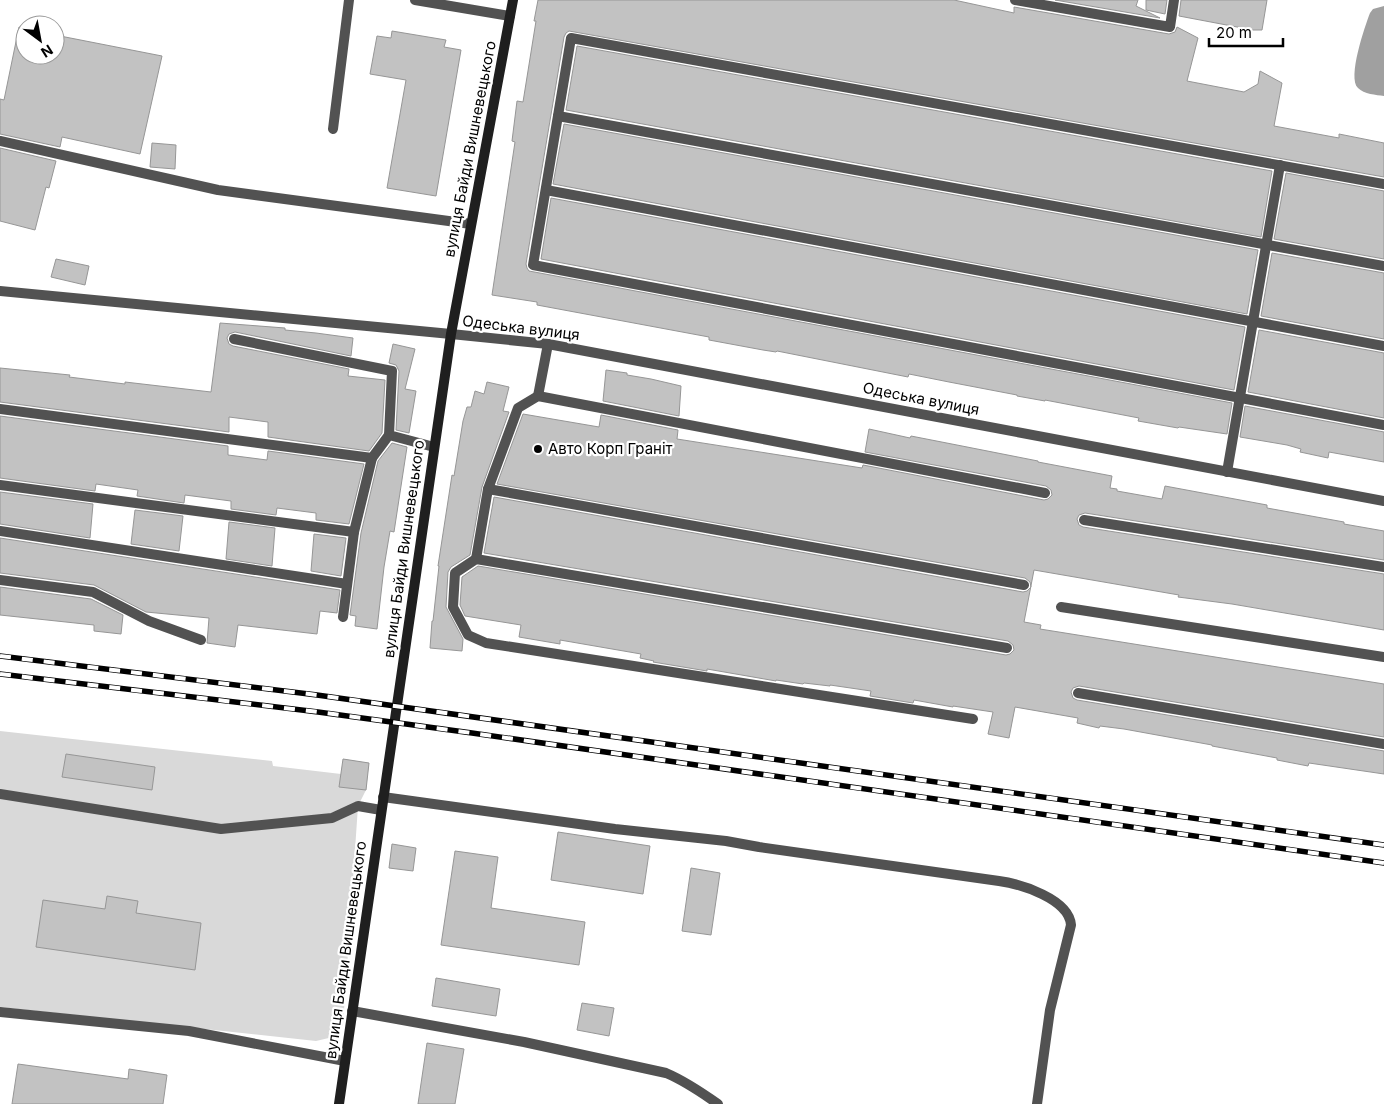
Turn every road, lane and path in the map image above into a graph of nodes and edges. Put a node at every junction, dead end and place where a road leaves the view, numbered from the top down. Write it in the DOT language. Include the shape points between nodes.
graph roads {
  1 [pos="349,0"];
  2 [pos="415,0"];
  3 [pos="513,0"];
  4 [pos="1015,0"];
  5 [pos="1174,0"];
  6 [pos="510,16"];
  7 [pos="558,116"];
  8 [pos="333,129"];
  9 [pos="0,141"];
  10 [pos="1280,166"];
  11 [pos="1384,184"];
  12 [pos="546,190"];
  13 [pos="471,224"];
  14 [pos="1266,244"];
  15 [pos="1384,266"];
  16 [pos="0,292"];
  17 [pos="1253,321"];
  18 [pos="451,334"];
  19 [pos="234,339"];
  20 [pos="548,344"];
  21 [pos="1384,346"];
  22 [pos="538,396"];
  23 [pos="1240,398"];
  24 [pos="0,410"];
  25 [pos="1384,425"];
  26 [pos="389,434"];
  27 [pos="434,447"];
  28 [pos="372,458"];
  29 [pos="1227,472"];
  30 [pos="0,485"];
  31 [pos="488,489"];
  32 [pos="1045,493"];
  33 [pos="1384,502"];
  34 [pos="1084,520"];
  35 [pos="0,531"];
  36 [pos="354,532"];
  37 [pos="476,559"];
  38 [pos="1384,567"];
  39 [pos="0,580"];
  40 [pos="347,584"];
  41 [pos="1024,584"];
  42 [pos="1061,607"];
  43 [pos="343,617"];
  44 [pos="201,640"];
  45 [pos="1007,648"];
  46 [pos="1384,657"];
  47 [pos="1078,693"];
  48 [pos="974,719"];
  49 [pos="1384,744"];
  50 [pos="0,794"];
  51 [pos="383,797"];
  52 [pos="381,810"];
  53 [pos="352,1011"];
  54 [pos="0,1012"];
  55 [pos="345,1061"];
  56 [pos="339,1104"];
  57 [pos="718,1104"];
  58 [pos="1037,1104"];
  1 -- 8 [label="street"];
  2 -- 6 [label="street"];
  3 -- 6 [label="street, вулиця Байди Вишневецького"];
  4 -- 5 [label="street" via="1170,27"];
  6 -- 13 [label="street, вулиця Байди Вишневецького"];
  7 -- 10 [label="street" via="571,38"];
  7 -- 12 [label="street"];
  7 -- 14 [label="street"];
  9 -- 13 [label="street" via="218,190"];
  10 -- 11 [label="street"];
  10 -- 14 [label="street"];
  12 -- 17 [label="street"];
  12 -- 23 [label="street" via="533,265"];
  13 -- 18 [label="street, вулиця Байди Вишневецького"];
  14 -- 15 [label="street"];
  14 -- 17 [label="street"];
  16 -- 18 [label="street, Одеська вулиця"];
  17 -- 21 [label="street"];
  17 -- 23 [label="street"];
  18 -- 20 [label="street, Одеська вулиця"];
  18 -- 27 [label="street, вулиця Байди Вишневецького"];
  19 -- 26 [label="street" via="392,371"];
  20 -- 22 [label="street"];
  20 -- 29 [label="street, Одеська вулиця"];
  22 -- 31 [label="street" via="518,408"];
  22 -- 32 [label="street"];
  23 -- 25 [label="street"];
  23 -- 29 [label="street"];
  24 -- 28 [label="street"];
  26 -- 27 [label="street"];
  26 -- 28 [label="street"];
  27 -- 51 [label="street, вулиця Байди Вишневецького"];
  28 -- 36 [label="street"];
  29 -- 33 [label="street, Одеська вулиця"];
  30 -- 36 [label="street"];
  31 -- 37 [label="street"];
  31 -- 41 [label="street"];
  34 -- 38 [label="street"];
  35 -- 40 [label="street"];
  36 -- 40 [label="street"];
  37 -- 45 [label="street"];
  37 -- 48 [label="street" via="455,573 452,607 468,635 486,643"];
  39 -- 44 [label="street" via="93,592 149,621"];
  40 -- 43 [label="street"];
  42 -- 46 [label="street"];
  47 -- 49 [label="street"];
  50 -- 52 [label="street" via="220,829 332,818 358,806"];
  51 -- 52 [label="street, вулиця Байди Вишневецького"];
  51 -- 58 [label="street" via="726,841 999,881 1041,894 1060,906 1071,925 1050,1010"];
  52 -- 53 [label="street, вулиця Байди Вишневецького"];
  53 -- 55 [label="street, вулиця Байди Вишневецького"];
  53 -- 57 [label="street" via="524,1042 666,1073"];
  54 -- 55 [label="street" via="189,1031"];
  55 -- 56 [label="street, вулиця Байди Вишневецького"];
}
